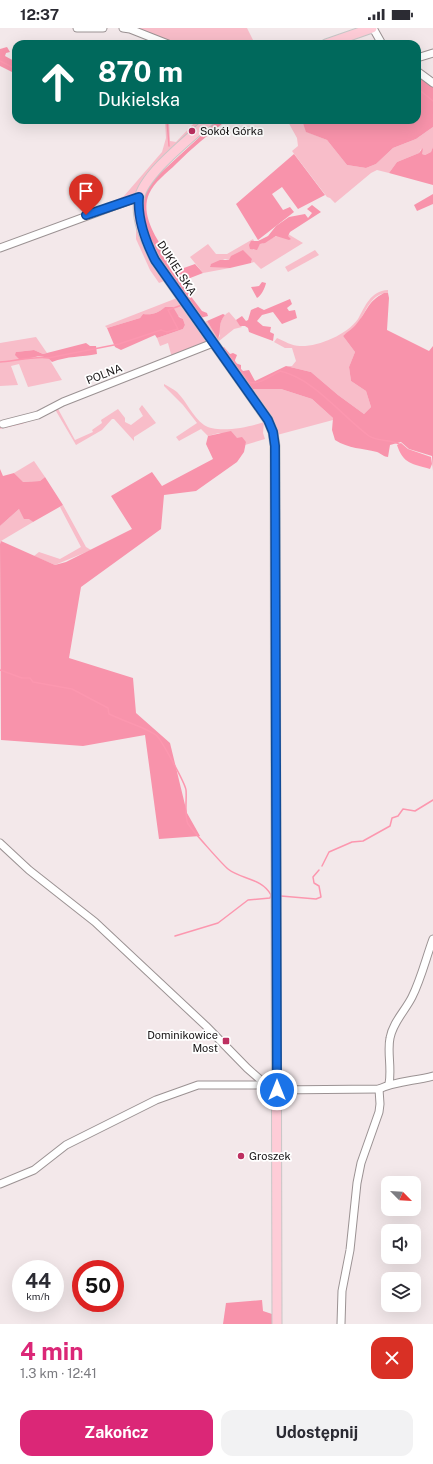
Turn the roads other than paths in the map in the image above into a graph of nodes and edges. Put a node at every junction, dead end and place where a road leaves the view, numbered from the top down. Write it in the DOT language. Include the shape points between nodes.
graph roads {
  1 [pos="77,28"];
  2 [pos="103,28"];
  3 [pos="123,28"];
  4 [pos="373,28"];
  5 [pos="157,40"];
  6 [pos="338,40"];
  7 [pos="380,40"];
  8 [pos="433,53"];
  9 [pos="421,57"];
  10 [pos="421,74"];
  11 [pos="433,83"];
  12 [pos="206,124"];
  13 [pos="139,197"];
  14 [pos="0,248"];
  15 [pos="213,343"];
  16 [pos="3,424"];
  17 [pos="0,843"];
  18 [pos="433,939"];
  19 [pos="433,1076"];
  20 [pos="389,1084"];
  21 [pos="266,1085"];
  22 [pos="379,1089"];
  23 [pos="277,1090"];
  24 [pos="0,1184"];
  25 [pos="277,1324"];
  26 [pos="341,1324"];
  1 -- 2 [label="street"];
  3 -- 5 [label="street"];
  4 -- 6 [label="main road"];
  4 -- 7 [label="street"];
  8 -- 9 [label="street"];
  10 -- 11 [label="street"];
  12 -- 13 [label="main road" via="151,176"];
  13 -- 14 [label="street"];
  13 -- 15 [label="main road, DUKIELSKA" via="139,216 155,260"];
  15 -- 16 [label="street, POLNA" via="62,402 38,415"];
  15 -- 23 [label="main road, DUKIELSKA" via="268,420 273,432 276,462"];
  17 -- 21 [label="street" via="29,870 95,922"];
  18 -- 20 [label="street" via="419,982 396,1022 390,1038"];
  19 -- 20 [label="street"];
  20 -- 22 [label="street"];
  21 -- 23 [label="street" via="272,1090"];
  21 -- 24 [label="street" via="198,1085 156,1100 66,1145 34,1170"];
  22 -- 23 [label="street"];
  22 -- 26 [label="street" via="379,1112 361,1163 357,1183 350,1250 342,1291"];
  23 -- 25 [label="main road"];
}
